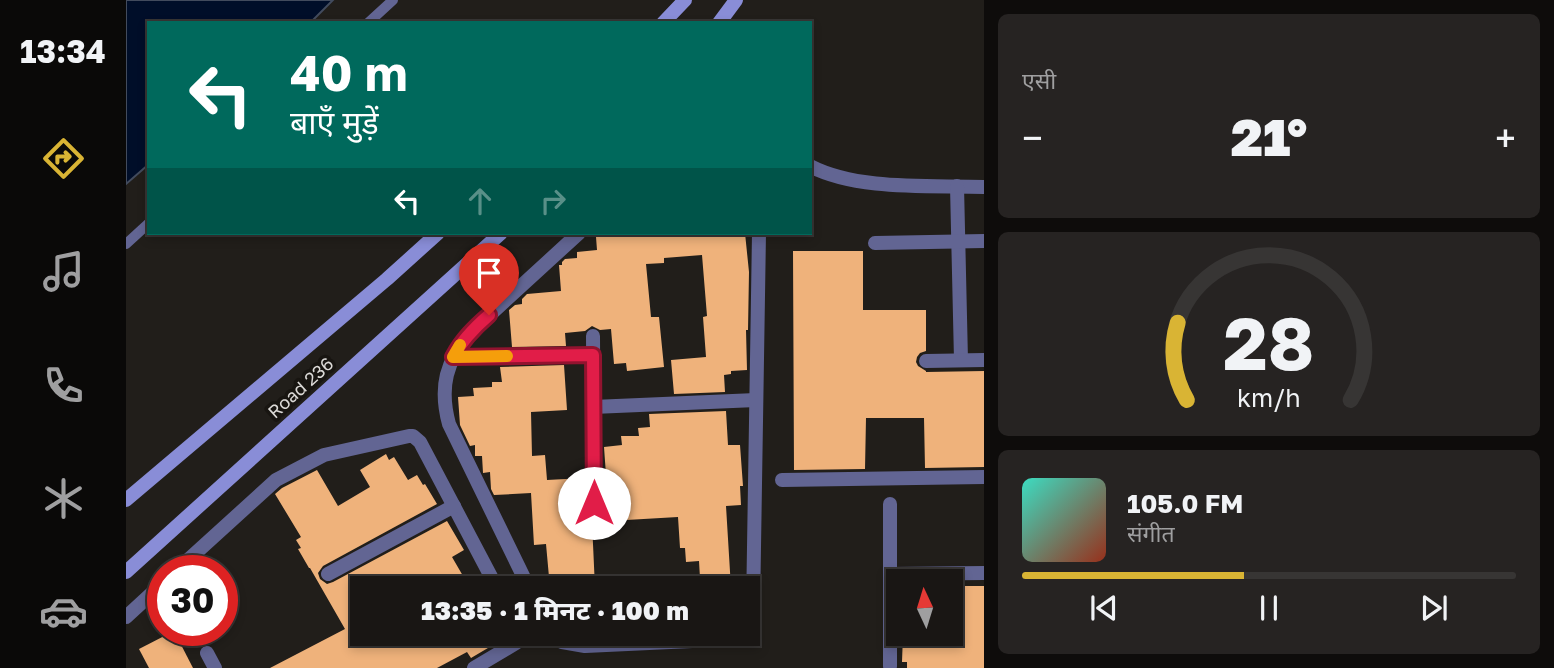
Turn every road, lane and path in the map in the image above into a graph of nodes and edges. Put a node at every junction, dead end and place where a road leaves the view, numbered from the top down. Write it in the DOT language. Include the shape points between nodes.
graph roads {
  1 [pos="393,0"];
  2 [pos="685,0"];
  3 [pos="736,0"];
  4 [pos="670,20"];
  5 [pos="370,21"];
  6 [pos="720,21"];
  7 [pos="812,167"];
  8 [pos="957,186"];
  9 [pos="984,187"];
  10 [pos="147,225"];
  11 [pos="436,235"];
  12 [pos="499,235"];
  13 [pos="577,235"];
  14 [pos="759,235"];
  15 [pos="958,241"];
  16 [pos="984,241"];
  17 [pos="875,243"];
  18 [pos="126,244"];
  19 [pos="593,336"];
  20 [pos="593,355"];
  21 [pos="453,357"];
  22 [pos="961,360"];
  23 [pos="984,360"];
  24 [pos="926,361"];
  25 [pos="756,400"];
  26 [pos="593,407"];
  27 [pos="984,477"];
  28 [pos="782,480"];
  29 [pos="126,500"];
  30 [pos="594,503"];
  31 [pos="890,503"];
  32 [pos="454,506"];
  33 [pos="194,555"];
  34 [pos="890,569"];
  35 [pos="126,572"];
  36 [pos="963,573"];
  37 [pos="984,573"];
  38 [pos="328,574"];
  39 [pos="491,576"];
  40 [pos="523,576"];
  41 [pos="753,576"];
  42 [pos="147,598"];
  43 [pos="126,617"];
  44 [pos="511,646"];
  45 [pos="890,646"];
  46 [pos="207,653"];
  47 [pos="890,666"];
  48 [pos="215,668"];
  49 [pos="474,668"];
  1 -- 5 [label="lane"];
  2 -- 4 [label="street"];
  3 -- 6 [label="street"];
  7 -- 8 [label="street" via="885,185"];
  8 -- 9 [label="street"];
  8 -- 15 [label="street"];
  10 -- 18 [label="lane"];
  11 -- 29 [label="street"];
  12 -- 35 [label="street, Road 236"];
  13 -- 21 [label="street" via="471,332"];
  14 -- 25 [label="street"];
  15 -- 16 [label="street"];
  15 -- 17 [label="street"];
  15 -- 22 [label="street"];
  19 -- 20 [label="street"];
  20 -- 21 [label="street"];
  20 -- 26 [label="street"];
  21 -- 40 [label="street" via="444,396 449,424"];
  22 -- 23 [label="street"];
  22 -- 24 [label="street"];
  25 -- 26 [label="street"];
  25 -- 41 [label="street"];
  26 -- 30 [label="street"];
  27 -- 28 [label="street"];
  31 -- 34 [label="street"];
  32 -- 33 [label="street" via="420,442 413,436 396,438 324,455 276,480"];
  32 -- 38 [label="street"];
  32 -- 39 [label="street"];
  36 -- 37 [label="street"];
  42 -- 43 [label="street"];
  44 -- 49 [label="street"];
  45 -- 47 [label="street"];
  46 -- 48 [label="street"];
}
